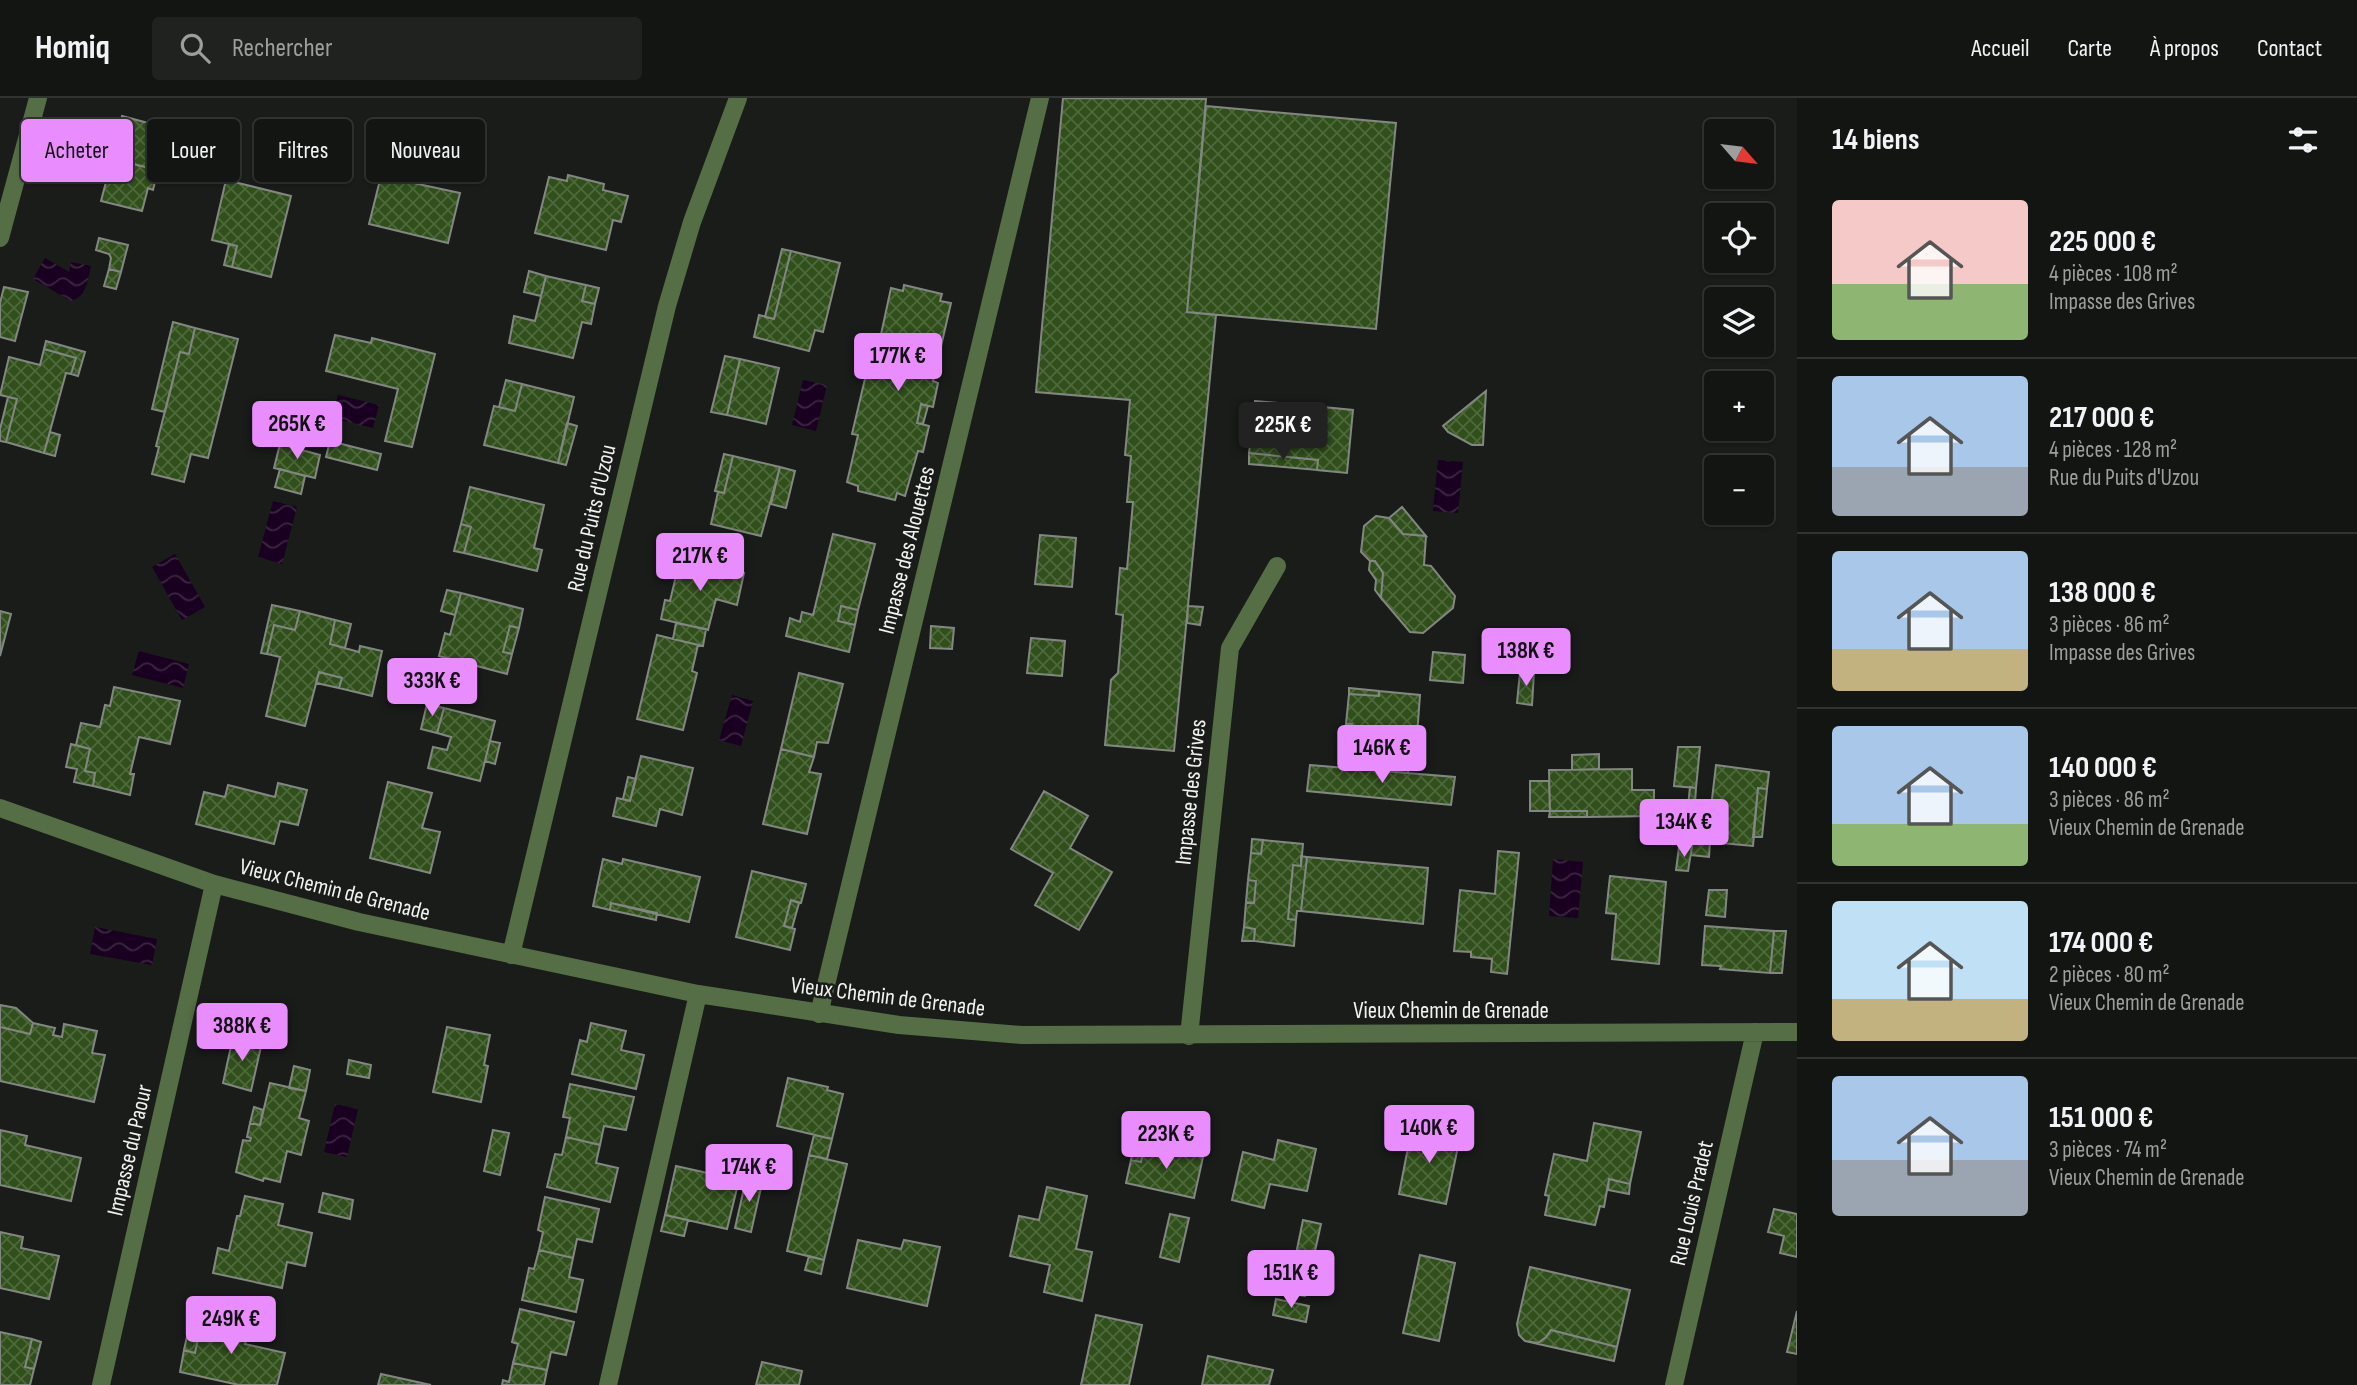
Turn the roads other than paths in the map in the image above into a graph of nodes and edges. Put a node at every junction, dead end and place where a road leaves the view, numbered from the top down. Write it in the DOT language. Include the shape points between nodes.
graph roads {
  1 [pos="38,98"];
  2 [pos="738,98"];
  3 [pos="1040,98"];
  4 [pos="0,238"];
  5 [pos="1277,566"];
  6 [pos="0,808"];
  7 [pos="214,884"];
  8 [pos="511,955"];
  9 [pos="698,994"];
  10 [pos="819,1014"];
  11 [pos="1755,1032"];
  12 [pos="1797,1032"];
  13 [pos="1189,1036"];
  14 [pos="101,1385"];
  15 [pos="608,1385"];
  16 [pos="1674,1385"];
  1 -- 4 [label="street"];
  2 -- 8 [label="street, Rue du Puits d'Uzou" via="667,306"];
  3 -- 10 [label="street, Impasse des Alouettes"];
  5 -- 13 [label="street, Impasse des Grives" via="1230,648"];
  6 -- 7 [label="street, Vieux Chemin de Grenade"];
  7 -- 8 [label="street, Vieux Chemin de Grenade"];
  7 -- 14 [label="street, Impasse du Paour"];
  8 -- 9 [label="street, Vieux Chemin de Grenade"];
  9 -- 10 [label="street, Vieux Chemin de Grenade"];
  9 -- 15 [label="street"];
  10 -- 13 [label="street, Vieux Chemin de Grenade" via="1022,1035"];
  11 -- 12 [label="street, Vieux Chemin de Grenade"];
  11 -- 13 [label="street, Vieux Chemin de Grenade"];
  11 -- 16 [label="street, Rue Louis Pradet"];
}
